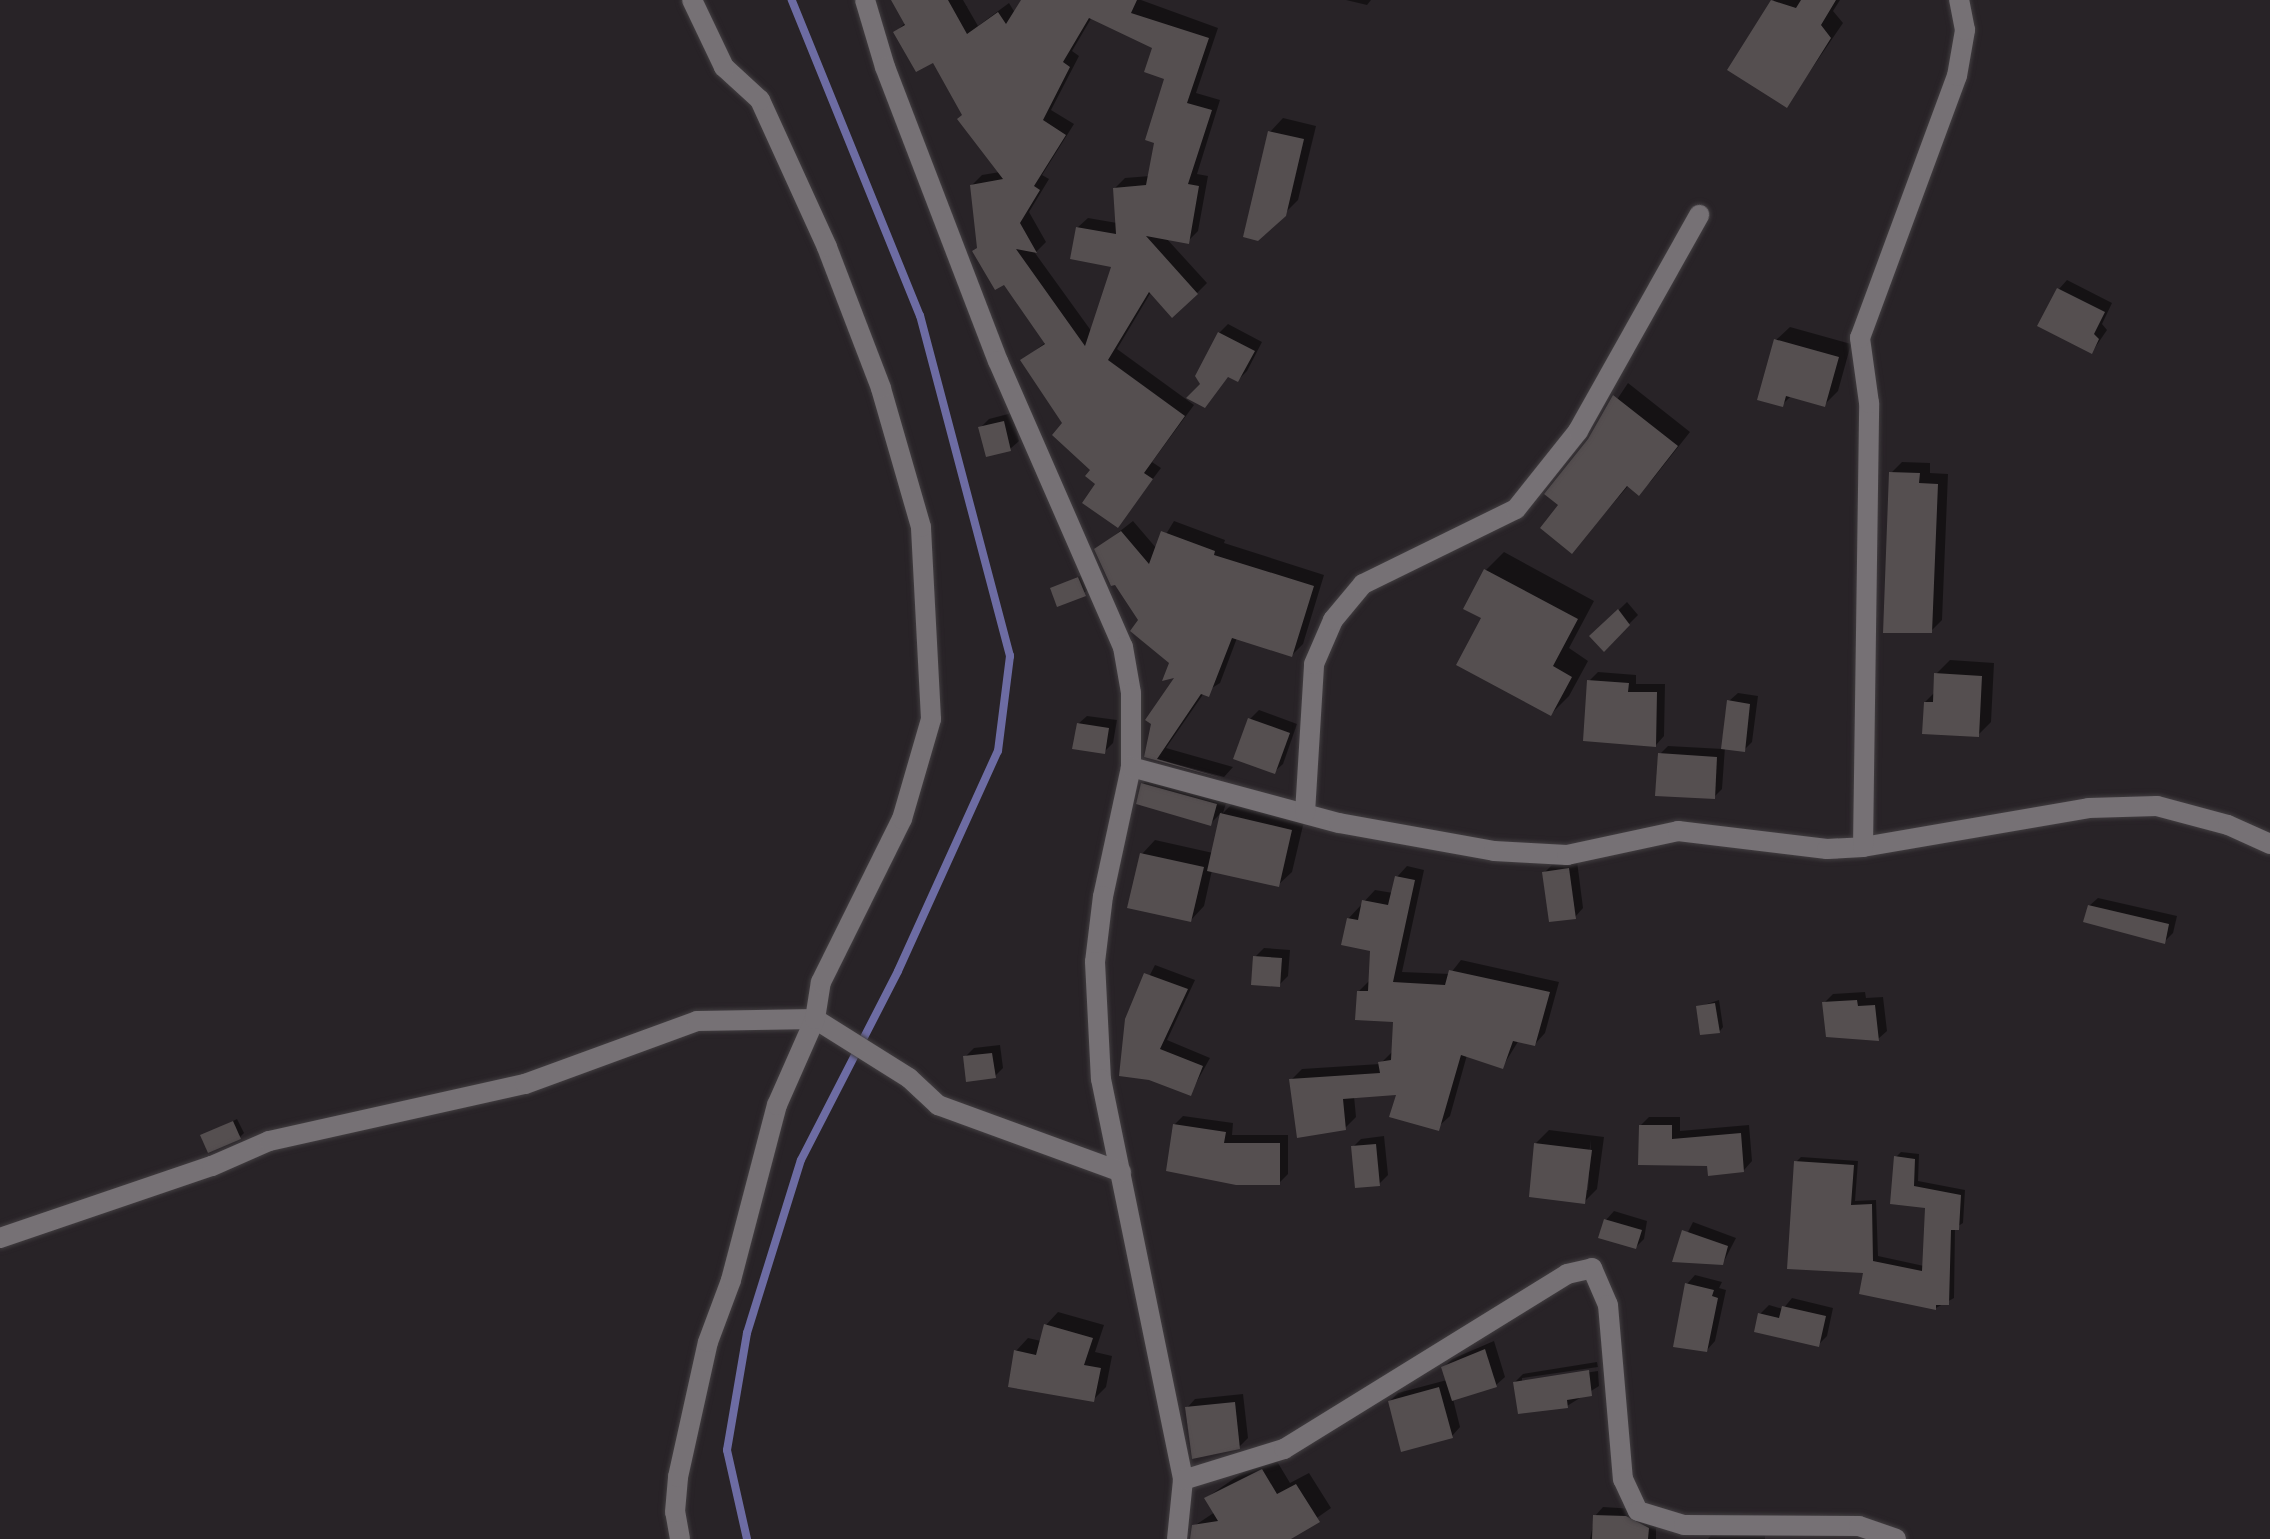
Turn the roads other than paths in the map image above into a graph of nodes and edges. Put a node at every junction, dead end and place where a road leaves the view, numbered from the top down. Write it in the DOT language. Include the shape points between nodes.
graph roads {
  1 [pos="692,0"];
  2 [pos="865,0"];
  3 [pos="1959,0"];
  4 [pos="1699,215"];
  5 [pos="1131,767"];
  6 [pos="1305,813"];
  7 [pos="2270,844"];
  8 [pos="1863,847"];
  9 [pos="815,1019"];
  10 [pos="1121,1172"];
  11 [pos="0,1238"];
  12 [pos="1183,1480"];
  13 [pos="680,1539"];
  14 [pos="1177,1539"];
  15 [pos="1896,1539"];
  1 -- 9 [label="street" via="724,67 760,100 827,247 881,388 921,527 931,719 902,819 821,982"];
  2 -- 5 [label="street" via="885,67 982,319 1123,647 1131,693"];
  3 -- 8 [label="street" via="1965,30 1957,76 1860,338 1869,403 1870,485"];
  4 -- 6 [label="street" via="1578,431 1516,509 1363,584 1333,620 1314,664"];
  5 -- 6 [label="street"];
  5 -- 10 [label="street" via="1103,896 1095,962 1101,1079"];
  6 -- 8 [label="street" via="1494,851 1567,855 1678,831 1827,849"];
  7 -- 8 [label="street" via="2228,825 2157,806 2089,808"];
  9 -- 10 [label="street" via="909,1078 938,1105"];
  9 -- 11 [label="street" via="697,1021 525,1084 269,1141 212,1166"];
  9 -- 13 [label="street" via="777,1105 731,1280 708,1342 678,1477 675,1512"];
  10 -- 12 [label="street"];
  12 -- 14 [label="street"];
  12 -- 15 [label="street" via="1284,1449 1567,1274 1592,1268 1608,1305 1623,1479 1638,1511 1684,1525 1859,1526"];
}
